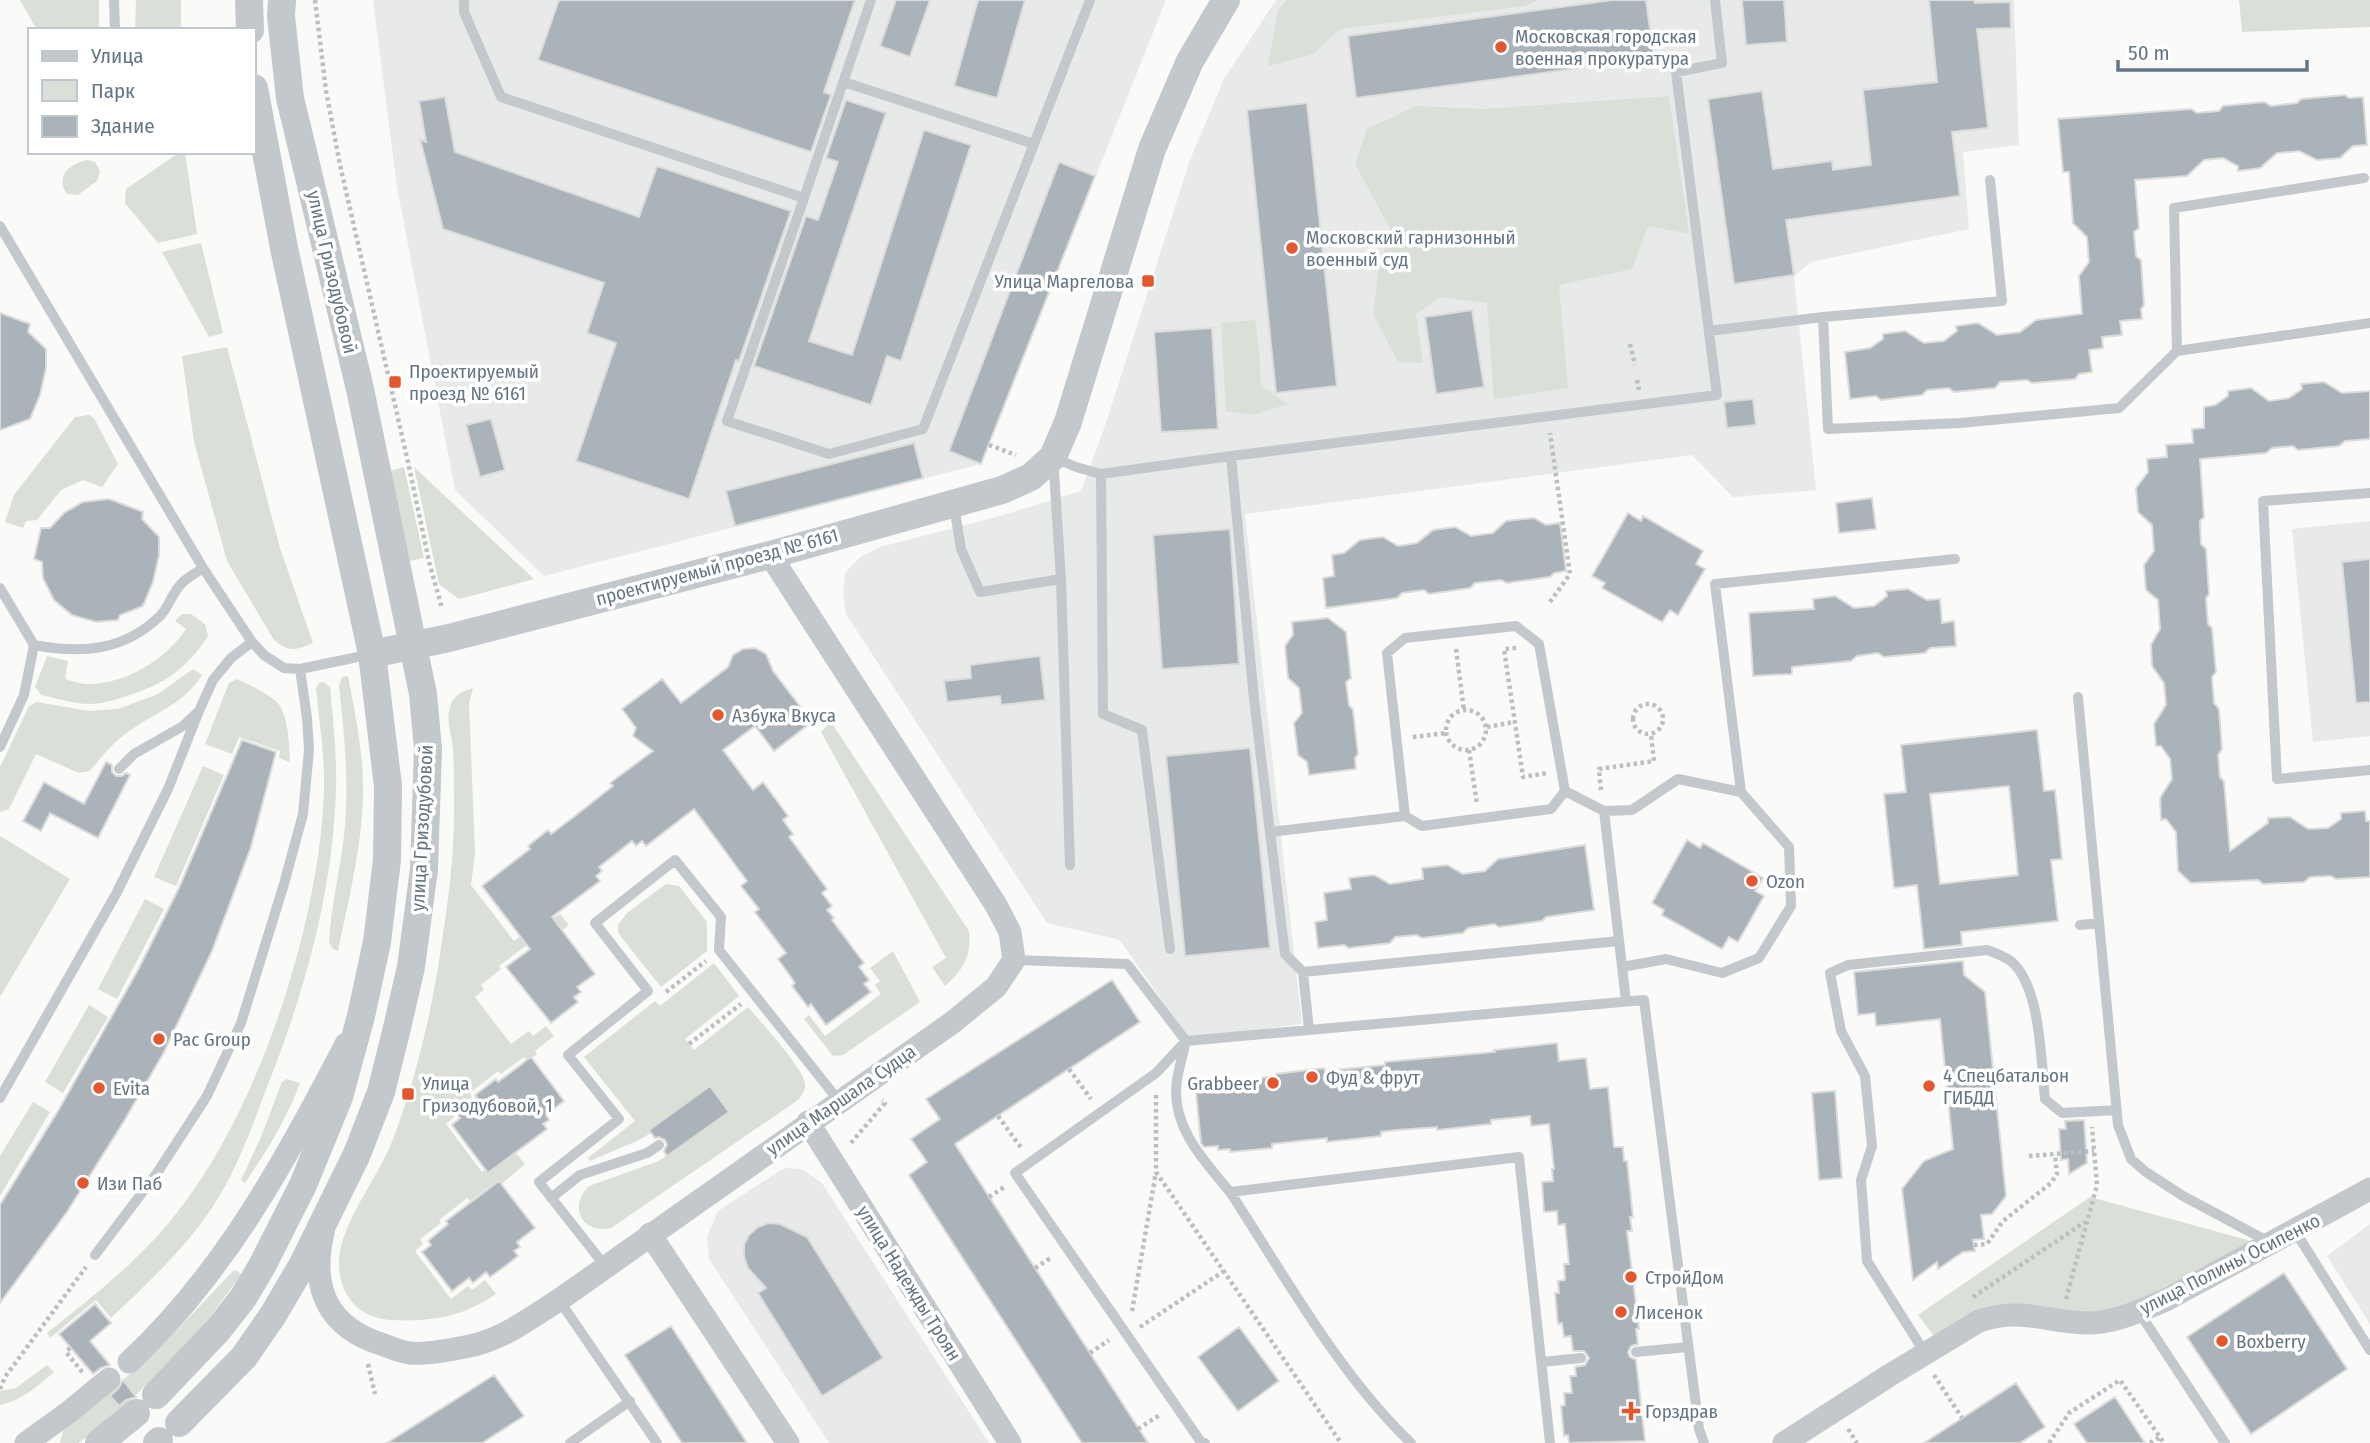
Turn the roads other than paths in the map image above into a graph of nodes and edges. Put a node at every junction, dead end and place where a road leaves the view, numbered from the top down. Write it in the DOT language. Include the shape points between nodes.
graph roads {
  1 [pos="114,0"];
  2 [pos="249,0"];
  3 [pos="464,0"];
  4 [pos="871,0"];
  5 [pos="1090,0"];
  6 [pos="1226,0"];
  7 [pos="1716,0"];
  8 [pos="281,8"];
  9 [pos="115,28"];
  10 [pos="250,28"];
  11 [pos="844,82"];
  12 [pos="256,98"];
  13 [pos="1034,144"];
  14 [pos="2364,178"];
  15 [pos="1990,180"];
  16 [pos="804,198"];
  17 [pos="0,226"];
  18 [pos="1823,317"];
  19 [pos="2370,323"];
  20 [pos="1709,331"];
  21 [pos="2178,351"];
  22 [pos="1231,456"];
  23 [pos="1053,457"];
  24 [pos="1101,474"];
  25 [pos="2370,492"];
  26 [pos="954,503"];
  27 [pos="769,555"];
  28 [pos="1955,559"];
  29 [pos="202,568"];
  30 [pos="1061,579"];
  31 [pos="0,588"];
  32 [pos="252,642"];
  33 [pos="34,645"];
  34 [pos="415,645"];
  35 [pos="372,654"];
  36 [pos="300,668"];
  37 [pos="2078,697"];
  38 [pos="199,711"];
  39 [pos="0,747"];
  40 [pos="119,769"];
  41 [pos="2370,770"];
  42 [pos="1565,792"];
  43 [pos="1741,792"];
  44 [pos="1604,811"];
  45 [pos="1405,816"];
  46 [pos="1270,832"];
  47 [pos="1070,865"];
  48 [pos="2099,923"];
  49 [pos="2080,925"];
  50 [pos="1619,941"];
  51 [pos="1170,950"];
  52 [pos="1014,960"];
  53 [pos="1622,967"];
  54 [pos="1303,972"];
  55 [pos="1626,1001"];
  56 [pos="360,1016"];
  57 [pos="1309,1030"];
  58 [pos="1185,1041"];
  59 [pos="0,1098"];
  60 [pos="839,1101"];
  61 [pos="2117,1110"];
  62 [pos="808,1122"];
  63 [pos="659,1145"];
  64 [pos="2370,1189"];
  65 [pos="1230,1192"];
  66 [pos="551,1198"];
  67 [pos="328,1213"];
  68 [pos="2295,1231"];
  69 [pos="650,1234"];
  70 [pos="2271,1243"];
  71 [pos="94,1255"];
  72 [pos="605,1266"];
  73 [pos="559,1300"];
  74 [pos="2139,1312"];
  75 [pos="1688,1347"];
  76 [pos="2370,1350"];
  77 [pos="1636,1352"];
  78 [pos="1923,1354"];
  79 [pos="1581,1358"];
  80 [pos="129,1362"];
  81 [pos="1542,1362"];
  82 [pos="109,1379"];
  83 [pos="630,1401"];
  84 [pos="165,1436"];
  85 [pos="26,1443"];
  86 [pos="99,1443"];
  87 [pos="570,1443"];
  88 [pos="657,1443"];
  89 [pos="788,1443"];
  90 [pos="1010,1443"];
  91 [pos="1205,1443"];
  92 [pos="1411,1443"];
  93 [pos="1550,1443"];
  94 [pos="1704,1443"];
  95 [pos="1784,1443"];
  96 [pos="2225,1443"];
  1 -- 9 [label="lane"];
  2 -- 10 [label="street"];
  3 -- 16 [label="lane" via="464,12 501,97"];
  4 -- 11 [label="lane"];
  5 -- 13 [label="lane"];
  6 -- 23 [label="street" via="1189,61 1152,149 1068,422"];
  7 -- 20 [label="lane" via="1722,62 1676,72"];
  8 -- 34 [label="street, улица Гризодубовой" via="290,98"];
  11 -- 13 [label="lane"];
  11 -- 16 [label="lane"];
  12 -- 35 [label="street, улица Гризодубовой"];
  13 -- 16 [label="lane" via="923,429 829,454 727,421"];
  14 -- 21 [label="lane" via="2174,208"];
  15 -- 18 [label="lane" via="2002,301"];
  17 -- 29 [label="lane"];
  18 -- 20 [label="lane"];
  18 -- 21 [label="lane" via="1828,429 1960,423 2119,408"];
  19 -- 21 [label="lane"];
  20 -- 22 [label="lane" via="1717,395"];
  22 -- 24 [label="lane"];
  22 -- 46 [label="lane"];
  23 -- 24 [label="lane"];
  23 -- 26 [label="street, проектируемый проезд № 6161" via="1031,478"];
  23 -- 30 [label="lane"];
  24 -- 51 [label="lane" via="1103,714 1142,730"];
  25 -- 41 [label="lane" via="2263,501 2277,779"];
  26 -- 27 [label="street, проектируемый проезд № 6161"];
  26 -- 30 [label="lane" via="961,548 980,592"];
  27 -- 34 [label="street, проектируемый проезд № 6161"];
  27 -- 52 [label="street" via="996,905 1010,932"];
  28 -- 43 [label="lane" via="1715,584"];
  29 -- 32 [label="lane"];
  29 -- 33 [label="lane" via="181,584 162,614 135,636 102,648 64,650"];
  30 -- 47 [label="lane"];
  31 -- 33 [label="lane"];
  32 -- 36 [label="lane" via="284,668"];
  32 -- 38 [label="lane" via="231,657 213,680"];
  33 -- 39 [label="lane" via="24,695"];
  34 -- 35 [label="street, проектируемый проезд № 6161"];
  34 -- 67 [label="street, улица Гризодубовой" via="428,749 424,869 411,967 381,1092"];
  35 -- 36 [label="lane"];
  35 -- 56 [label="street, улица Гризодубовой" via="388,786 387,860 377,942"];
  36 -- 71 [label="lane" via="309,750 303,814 241,1023 207,1096 157,1173"];
  37 -- 48 [label="lane"];
  38 -- 40 [label="lane"];
  38 -- 59 [label="lane" via="168,789 116,894"];
  42 -- 44 [label="lane"];
  42 -- 45 [label="lane" via="1550,809 1422,826"];
  42 -- 45 [label="lane" via="1539,644 1516,626 1405,638 1387,653"];
  43 -- 44 [label="lane" via="1678,779 1632,810"];
  43 -- 53 [label="lane" via="1789,847 1791,906 1759,958 1722,973 1666,959"];
  44 -- 50 [label="lane"];
  45 -- 46 [label="lane"];
  46 -- 54 [label="lane" via="1285,954"];
  48 -- 49 [label="lane"];
  48 -- 61 [label="lane"];
  50 -- 53 [label="lane"];
  50 -- 54 [label="lane"];
  52 -- 58 [label="lane" via="1127,964"];
  52 -- 60 [label="street, улица Маршала Судца" via="996,987 969,1010"];
  53 -- 55 [label="lane"];
  54 -- 57 [label="lane"];
  55 -- 57 [label="lane"];
  55 -- 75 [label="lane" via="1644,1000"];
  56 -- 80 [label="street" via="297,1137 234,1239 178,1313"];
  56 -- 86 [label="street, улица Гризодубовой" via="339,1097 303,1185 243,1298 146,1404"];
  57 -- 58 [label="lane"];
  58 -- 65 [label="lane" via="1176,1082 1180,1118 1191,1143"];
  58 -- 91 [label="lane" via="1156,1073 1015,1173"];
  60 -- 62 [label="street, улица Маршала Судца"];
  60 -- 66 [label="lane" via="719,950 721,917 675,860 595,923 648,991 568,1055 619,1119 539,1182"];
  61 -- 70 [label="lane" via="2131,1159 2146,1172"];
  61 -- 78 [label="lane" via="2062,1113 2045,1099 2035,1008 2014,963 2001,955 1987,950 1862,963 1830,973 1841,1031 1865,1076 1872,1146 1861,1180 1867,1261"];
  62 -- 69 [label="street, улица Маршала Судца"];
  62 -- 90 [label="street, улица Надежды Троян"];
  63 -- 66 [label="lane" via="580,1175"];
  64 -- 68 [label="street, улица Полины Осипенко"];
  65 -- 81 [label="lane" via="1519,1157"];
  65 -- 92 [label="lane" via="1339,1360"];
  66 -- 72 [label="lane"];
  67 -- 73 [label="street, улица Маршала Судца" via="318,1255 319,1283 328,1307 342,1323 376,1343 410,1353 476,1345 506,1333"];
  67 -- 84 [label="street, улица Гризодубовой" via="279,1305 244,1357"];
  68 -- 70 [label="street, улица Полины Осипенко"];
  68 -- 76 [label="lane"];
  69 -- 72 [label="street, улица Маршала Судца"];
  69 -- 89 [label="street"];
  70 -- 74 [label="street, улица Полины Осипенко"];
  72 -- 73 [label="street, улица Маршала Судца"];
  73 -- 83 [label="lane"];
  74 -- 78 [label="street, улица Полины Осипенко" via="2094,1323 1996,1316"];
  74 -- 96 [label="lane"];
  75 -- 77 [label="lane"];
  75 -- 94 [label="lane"];
  78 -- 95 [label="street, улица Полины Осипенко"];
  79 -- 81 [label="lane"];
  81 -- 93 [label="lane"];
  82 -- 85 [label="street"];
  83 -- 87 [label="lane"];
  83 -- 88 [label="lane"];
}
